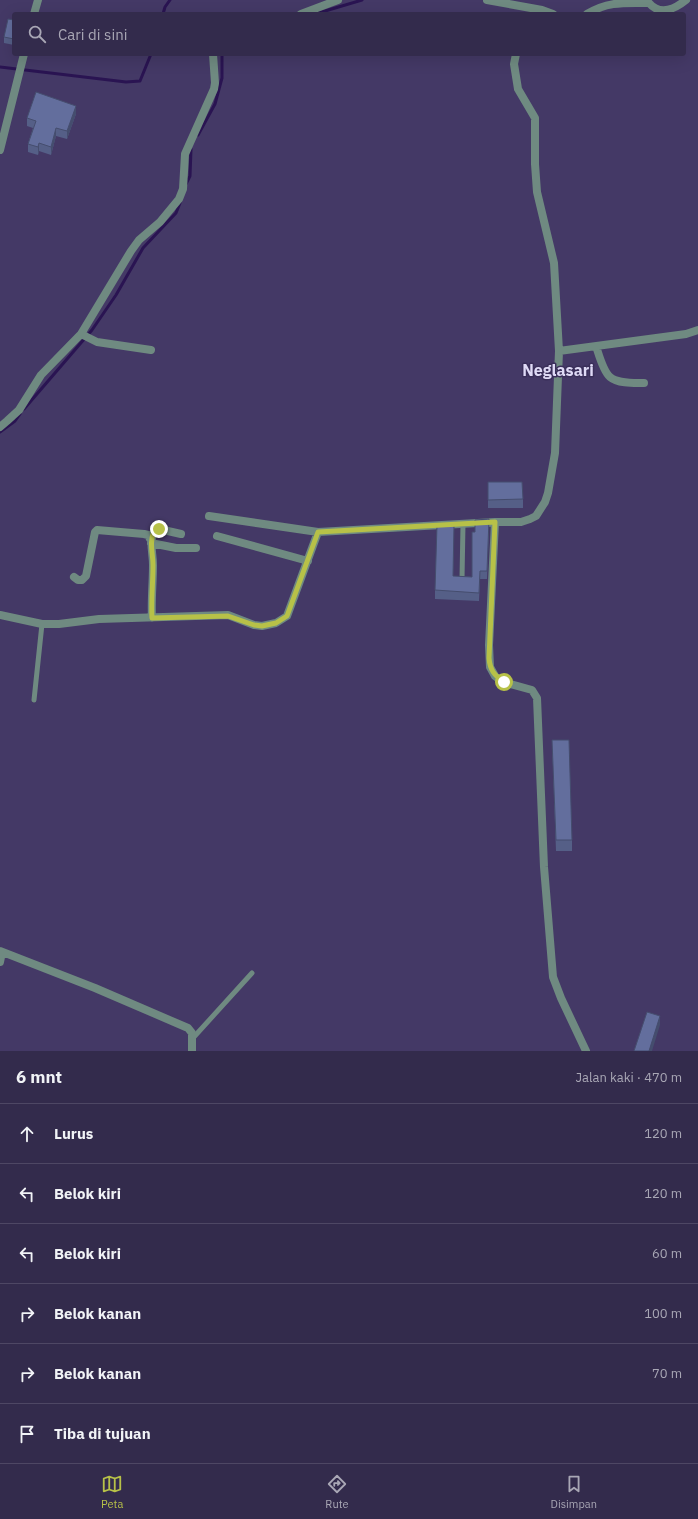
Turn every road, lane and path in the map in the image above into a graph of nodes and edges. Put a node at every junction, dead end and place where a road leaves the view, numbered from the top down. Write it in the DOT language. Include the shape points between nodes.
graph roads {
  1 [pos="38,0"];
  2 [pos="338,0"];
  3 [pos="487,0"];
  4 [pos="686,0"];
  5 [pos="520,10"];
  6 [pos="35,12"];
  7 [pos="306,12"];
  8 [pos="548,12"];
  9 [pos="592,12"];
  10 [pos="24,56"];
  11 [pos="213,56"];
  12 [pos="516,56"];
  13 [pos="0,150"];
  14 [pos="698,330"];
  15 [pos="82,335"];
  16 [pos="596,346"];
  17 [pos="152,350"];
  18 [pos="559,351"];
  19 [pos="644,382"];
  20 [pos="0,427"];
  21 [pos="208,516"];
  22 [pos="495,522"];
  23 [pos="463,524"];
  24 [pos="318,532"];
  25 [pos="181,534"];
  26 [pos="216,536"];
  27 [pos="150,541"];
  28 [pos="196,548"];
  29 [pos="308,561"];
  30 [pos="74,577"];
  31 [pos="462,579"];
  32 [pos="0,614"];
  33 [pos="152,618"];
  34 [pos="42,624"];
  35 [pos="34,700"];
  36 [pos="1,951"];
  37 [pos="0,962"];
  38 [pos="252,973"];
  39 [pos="193,1038"];
  40 [pos="192,1051"];
  41 [pos="586,1051"];
  1 -- 6 [label="street"];
  2 -- 7 [label="street"];
  3 -- 5 [label="street"];
  4 -- 9 [label="street" via="669,10 656,9 649,3 624,3 610,4"];
  5 -- 8 [label="street"];
  10 -- 13 [label="street"];
  11 -- 15 [label="street" via="214,89 185,154 183,189 179,199 131,251"];
  12 -- 18 [label="street" via="514,64 518,89 535,118 534,164 537,192 554,263"];
  14 -- 16 [label="street" via="686,334"];
  15 -- 17 [label="street" via="92,341"];
  15 -- 20 [label="street" via="41,375 19,410"];
  16 -- 18 [label="street"];
  16 -- 19 [label="street" via="610,378"];
  18 -- 22 [label="street" via="555,453 545,502 536,516 530,519 521,522"];
  21 -- 24 [label="street"];
  22 -- 23 [label="street"];
  22 -- 41 [label="street" via="490,667 495,676 504,682 532,690 537,698 544,867 553,976 560,998"];
  23 -- 24 [label="street"];
  23 -- 31 [label="lane"];
  24 -- 29 [label="street"];
  25 -- 27 [label="street" via="159,529 154,531"];
  26 -- 29 [label="street"];
  27 -- 28 [label="street" via="176,548"];
  27 -- 30 [label="street" via="148,535 144,534 97,530 86,576 82,580"];
  27 -- 33 [label="street" via="153,564"];
  29 -- 33 [label="street" via="290,611 284,619 276,623 262,626 224,615"];
  32 -- 34 [label="street"];
  33 -- 34 [label="street"];
  34 -- 35 [label="lane"];
  36 -- 37 [label="street"];
  36 -- 39 [label="street" via="188,1028"];
  38 -- 39 [label="lane"];
  39 -- 40 [label="street"];
}
